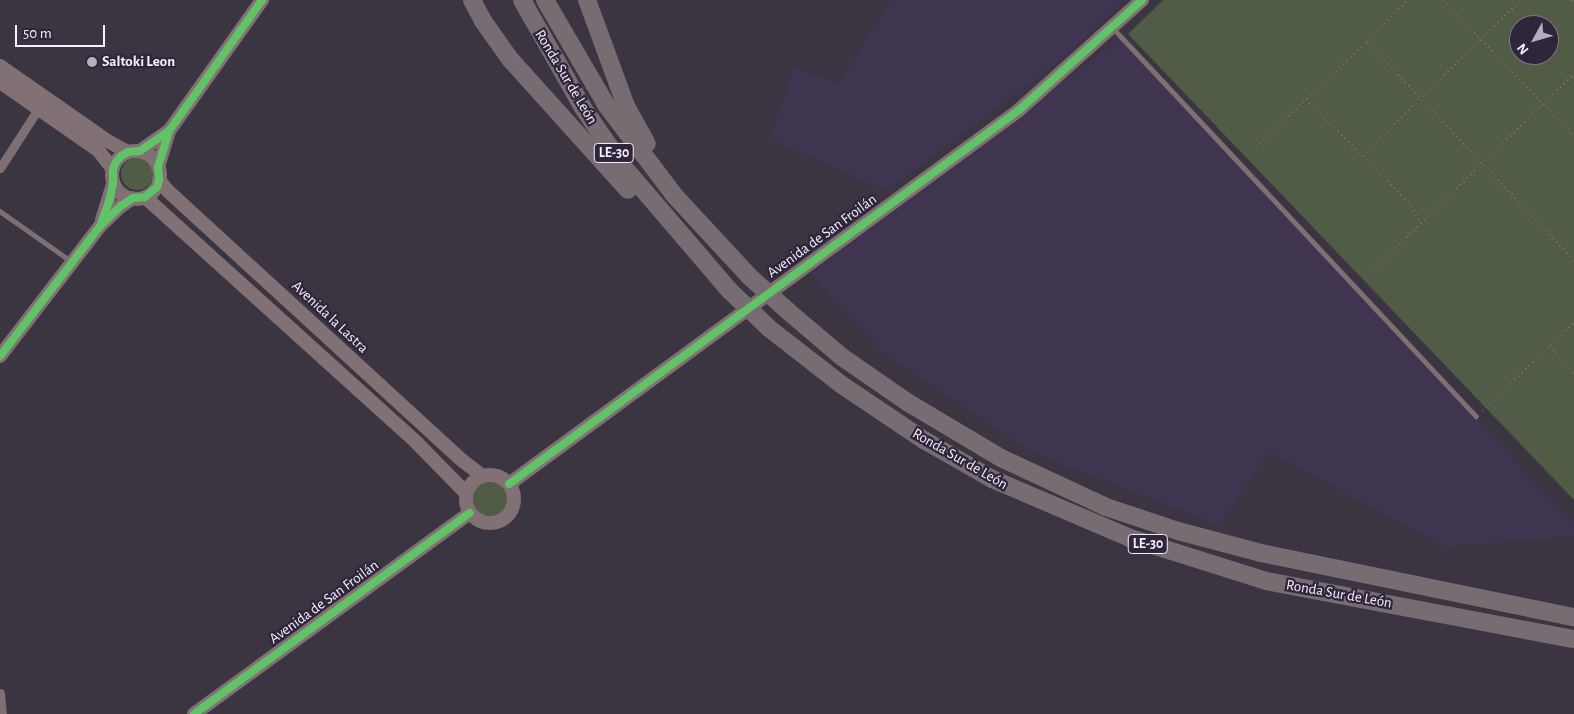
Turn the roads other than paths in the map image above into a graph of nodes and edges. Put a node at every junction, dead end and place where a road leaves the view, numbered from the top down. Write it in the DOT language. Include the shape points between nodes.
graph roads {
  1 [pos="262,0"];
  2 [pos="472,0"];
  3 [pos="522,0"];
  4 [pos="546,0"];
  5 [pos="587,0"];
  6 [pos="1142,0"];
  7 [pos="1113,28"];
  8 [pos="0,66"];
  9 [pos="0,82"];
  10 [pos="38,109"];
  11 [pos="169,131"];
  12 [pos="134,152"];
  13 [pos="0,168"];
  14 [pos="159,173"];
  15 [pos="113,176"];
  16 [pos="674,195"];
  17 [pos="139,198"];
  18 [pos="0,211"];
  19 [pos="100,226"];
  20 [pos="702,261"];
  21 [pos="73,262"];
  22 [pos="0,356"];
  23 [pos="1476,416"];
  24 [pos="482,476"];
  25 [pos="510,484"];
  26 [pos="466,493"];
  27 [pos="470,513"];
  28 [pos="1574,617"];
  29 [pos="1574,639"];
  30 [pos="0,693"];
  31 [pos="2,714"];
  32 [pos="194,714"];
  1 -- 11 [label="street"];
  2 -- 20 [label="highway" via="510,59 544,98 654,220"];
  3 -- 20 [label="highway, Ronda Sur de León / LE-30" via="583,108 622,165"];
  4 -- 16 [label="highway, Ronda Sur de León / LE-30" via="607,106"];
  5 -- 16 [label="highway" via="626,106"];
  6 -- 7 [label="street, Avenida de San Froilán"];
  7 -- 23 [label="lane"];
  7 -- 25 [label="street, Avenida de San Froilán" via="1019,110"];
  8 -- 12 [label="street" via="106,140"];
  9 -- 10 [label="street"];
  10 -- 13 [label="street"];
  10 -- 15 [label="street" via="98,150"];
  11 -- 12 [label="street"];
  11 -- 14 [label="street"];
  12 -- 14 [label="street" via="151,156"];
  12 -- 15 [label="street" via="116,162"];
  14 -- 17 [label="street" via="156,187"];
  14 -- 24 [label="street, Avenida la Lastra" via="184,206"];
  15 -- 17 [label="street" via="121,193"];
  15 -- 19 [label="street" via="109,202"];
  16 -- 28 [label="highway, Ronda Sur de León / LE-30, bridge" via="750,277 842,357 907,402 1002,458 1106,507 1178,531 1261,553"];
  17 -- 19 [label="street" via="121,206"];
  17 -- 26 [label="street" via="388,416"];
  18 -- 21 [label="lane"];
  19 -- 21 [label="street"];
  20 -- 29 [label="highway, Ronda Sur de León / LE-30, bridge" via="770,329 842,385 924,440 992,480 1130,538 1266,581"];
  21 -- 22 [label="street"];
  24 -- 25 [label="street" via="492,474"];
  24 -- 26 [label="street" via="472,482"];
  25 -- 27 [label="street" via="514,506 502,521 484,523"];
  26 -- 27 [label="street"];
  27 -- 32 [label="street, Avenida de San Froilán"];
  30 -- 31 [label="street"];
}
